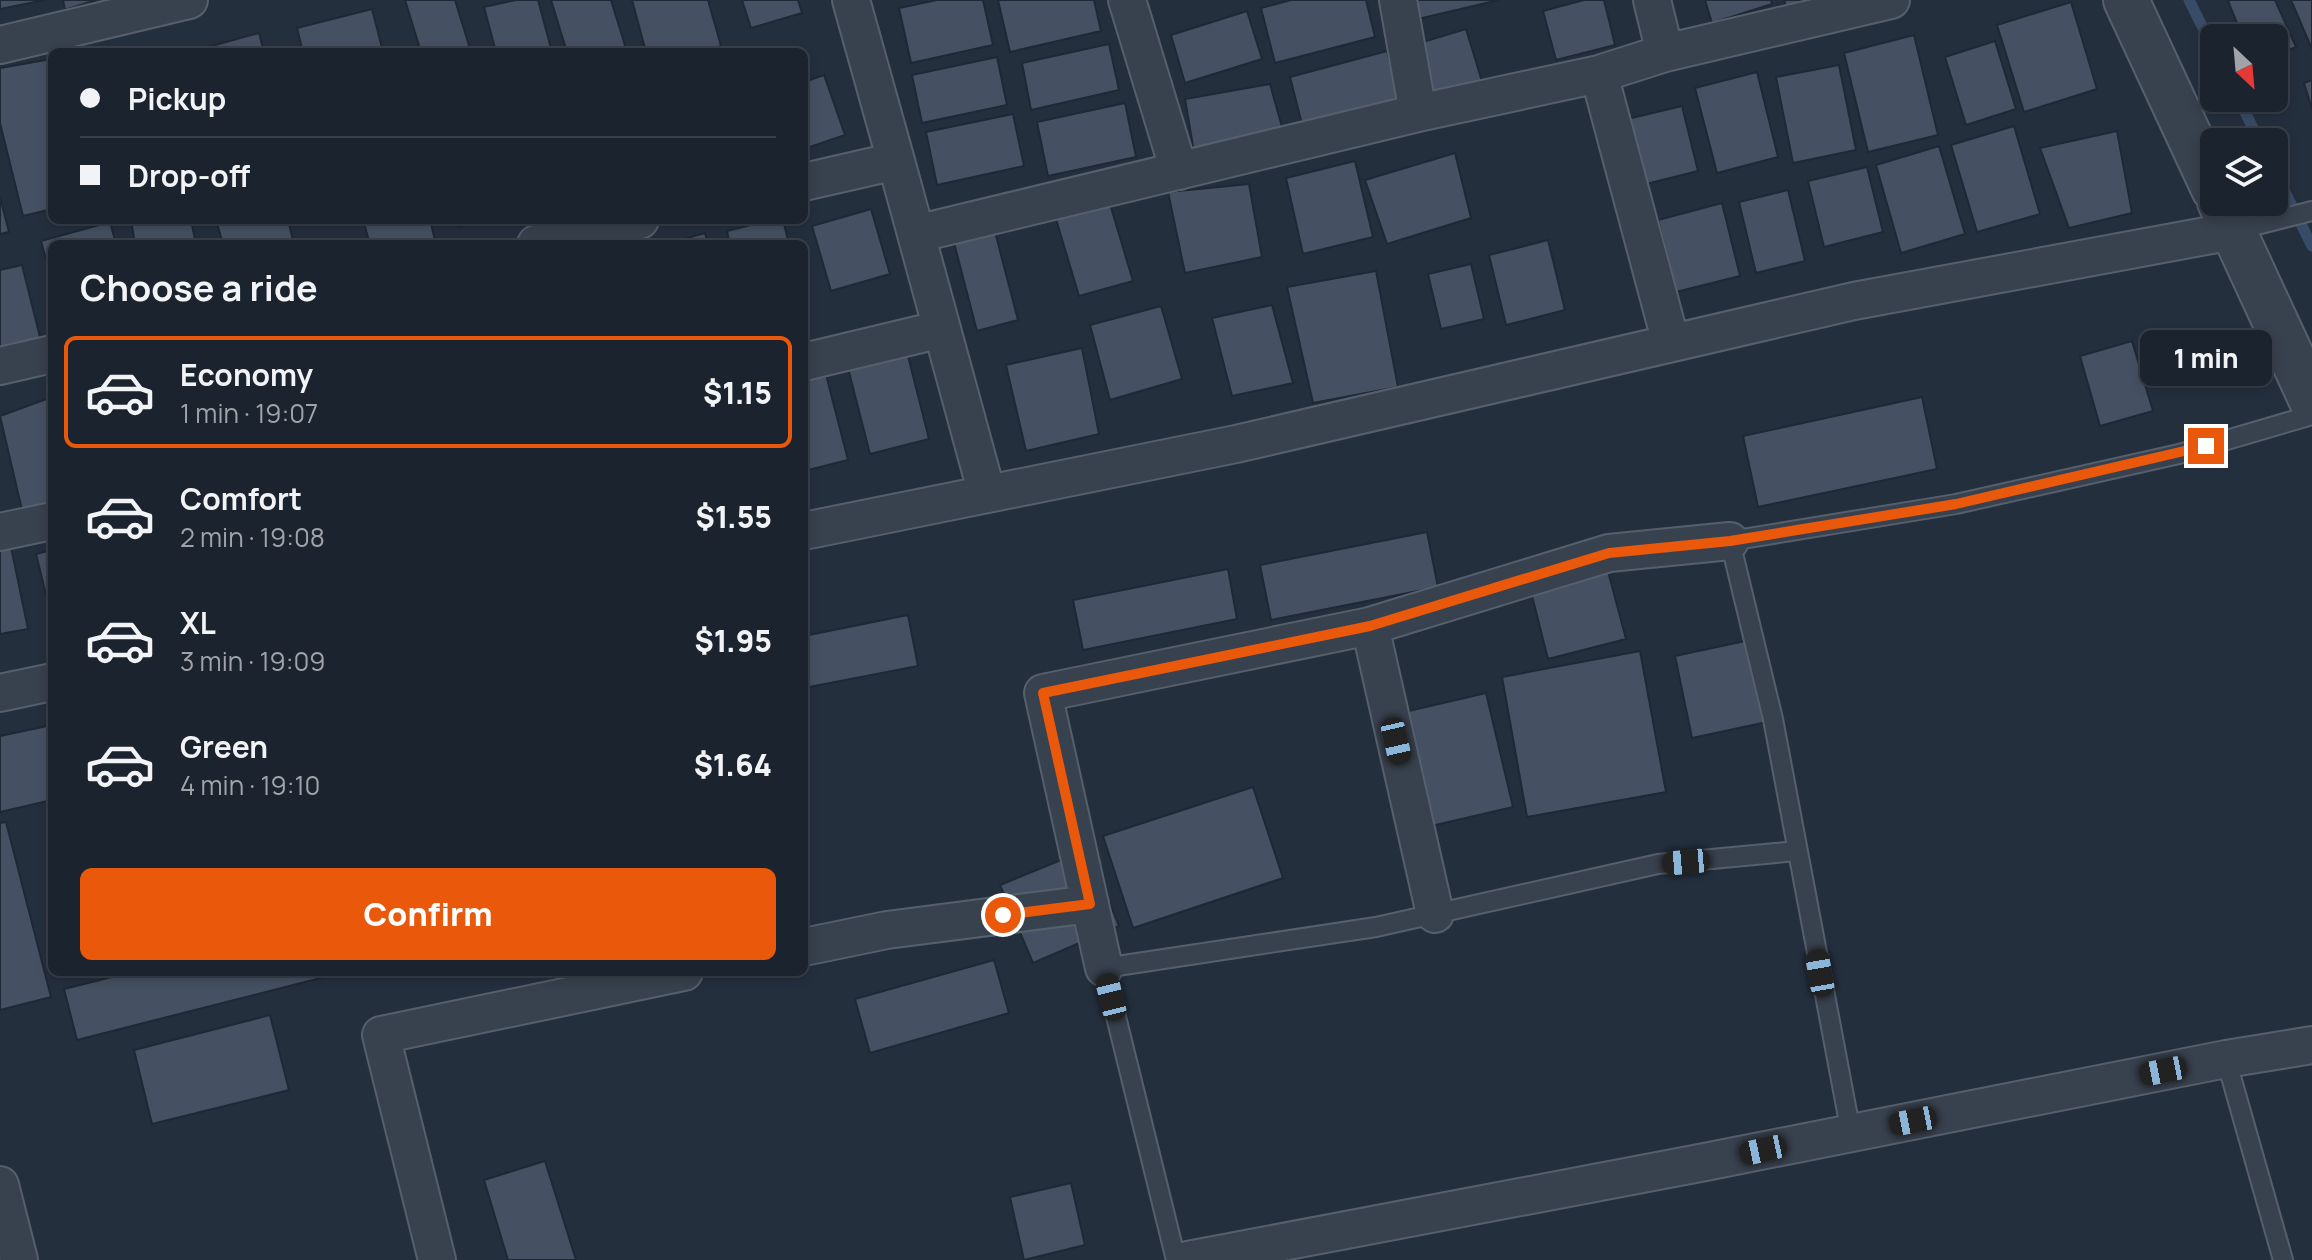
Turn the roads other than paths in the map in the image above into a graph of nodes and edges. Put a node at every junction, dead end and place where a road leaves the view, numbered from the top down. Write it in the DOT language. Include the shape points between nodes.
graph roads {
  1 [pos="189,0"];
  2 [pos="851,0"];
  3 [pos="1127,0"];
  4 [pos="1398,0"];
  5 [pos="1652,0"];
  6 [pos="1891,0"];
  7 [pos="2126,0"];
  8 [pos="0,45"];
  9 [pos="1665,53"];
  10 [pos="1599,74"];
  11 [pos="1418,113"];
  12 [pos="2200,159"];
  13 [pos="896,161"];
  14 [pos="1179,171"];
  15 [pos="808,181"];
  16 [pos="2312,211"];
  17 [pos="2288,212"];
  18 [pos="2226,216"];
  19 [pos="623,224"];
  20 [pos="916,234"];
  21 [pos="553,240"];
  22 [pos="942,329"];
  23 [pos="1671,343"];
  24 [pos="48,355"];
  25 [pos="808,361"];
  26 [pos="0,366"];
  27 [pos="2312,401"];
  28 [pos="2312,415"];
  29 [pos="987,494"];
  30 [pos="48,522"];
  31 [pos="808,530"];
  32 [pos="0,532"];
  33 [pos="1730,541"];
  34 [pos="1370,626"];
  35 [pos="48,683"];
  36 [pos="0,693"];
  37 [pos="1797,851"];
  38 [pos="1090,904"];
  39 [pos="1435,914"];
  40 [pos="808,946"];
  41 [pos="1104,968"];
  42 [pos="665,976"];
  43 [pos="2312,1045"];
  44 [pos="2226,1059"];
  45 [pos="1851,1133"];
  46 [pos="0,1185"];
  47 [pos="19,1260"];
  48 [pos="437,1260"];
  49 [pos="1176,1260"];
  50 [pos="1188,1260"];
  51 [pos="2283,1260"];
  1 -- 8 [label="street"];
  2 -- 13 [label="street"];
  3 -- 14 [label="street"];
  4 -- 11 [label="street"];
  5 -- 9 [label="street"];
  6 -- 9 [label="street"];
  7 -- 12 [label="street"];
  9 -- 10 [label="street"];
  10 -- 11 [label="street"];
  10 -- 23 [label="street"];
  11 -- 14 [label="street"];
  13 -- 15 [label="street"];
  13 -- 20 [label="street"];
  14 -- 20 [label="street"];
  16 -- 17 [label="lane"];
  18 -- 23 [label="street"];
  18 -- 27 [label="street"];
  19 -- 21 [label="street"];
  20 -- 22 [label="street"];
  22 -- 25 [label="street"];
  22 -- 29 [label="street"];
  23 -- 29 [label="street" via="1236,444"];
  24 -- 26 [label="street"];
  28 -- 33 [label="lane" via="2179,454 1971,501"];
  29 -- 31 [label="street"];
  30 -- 32 [label="street"];
  33 -- 34 [label="street" via="1609,553"];
  33 -- 37 [label="lane" via="1773,719"];
  34 -- 38 [label="street" via="1043,693"];
  34 -- 39 [label="street"];
  35 -- 36 [label="street"];
  37 -- 39 [label="lane" via="1658,864"];
  37 -- 45 [label="lane"];
  38 -- 40 [label="street" via="887,930"];
  38 -- 41 [label="street"];
  39 -- 41 [label="lane"];
  41 -- 49 [label="lane"];
  42 -- 48 [label="street" via="381,1035"];
  43 -- 44 [label="street"];
  44 -- 45 [label="street"];
  44 -- 51 [label="lane"];
  45 -- 50 [label="street"];
  46 -- 47 [label="street"];
}
